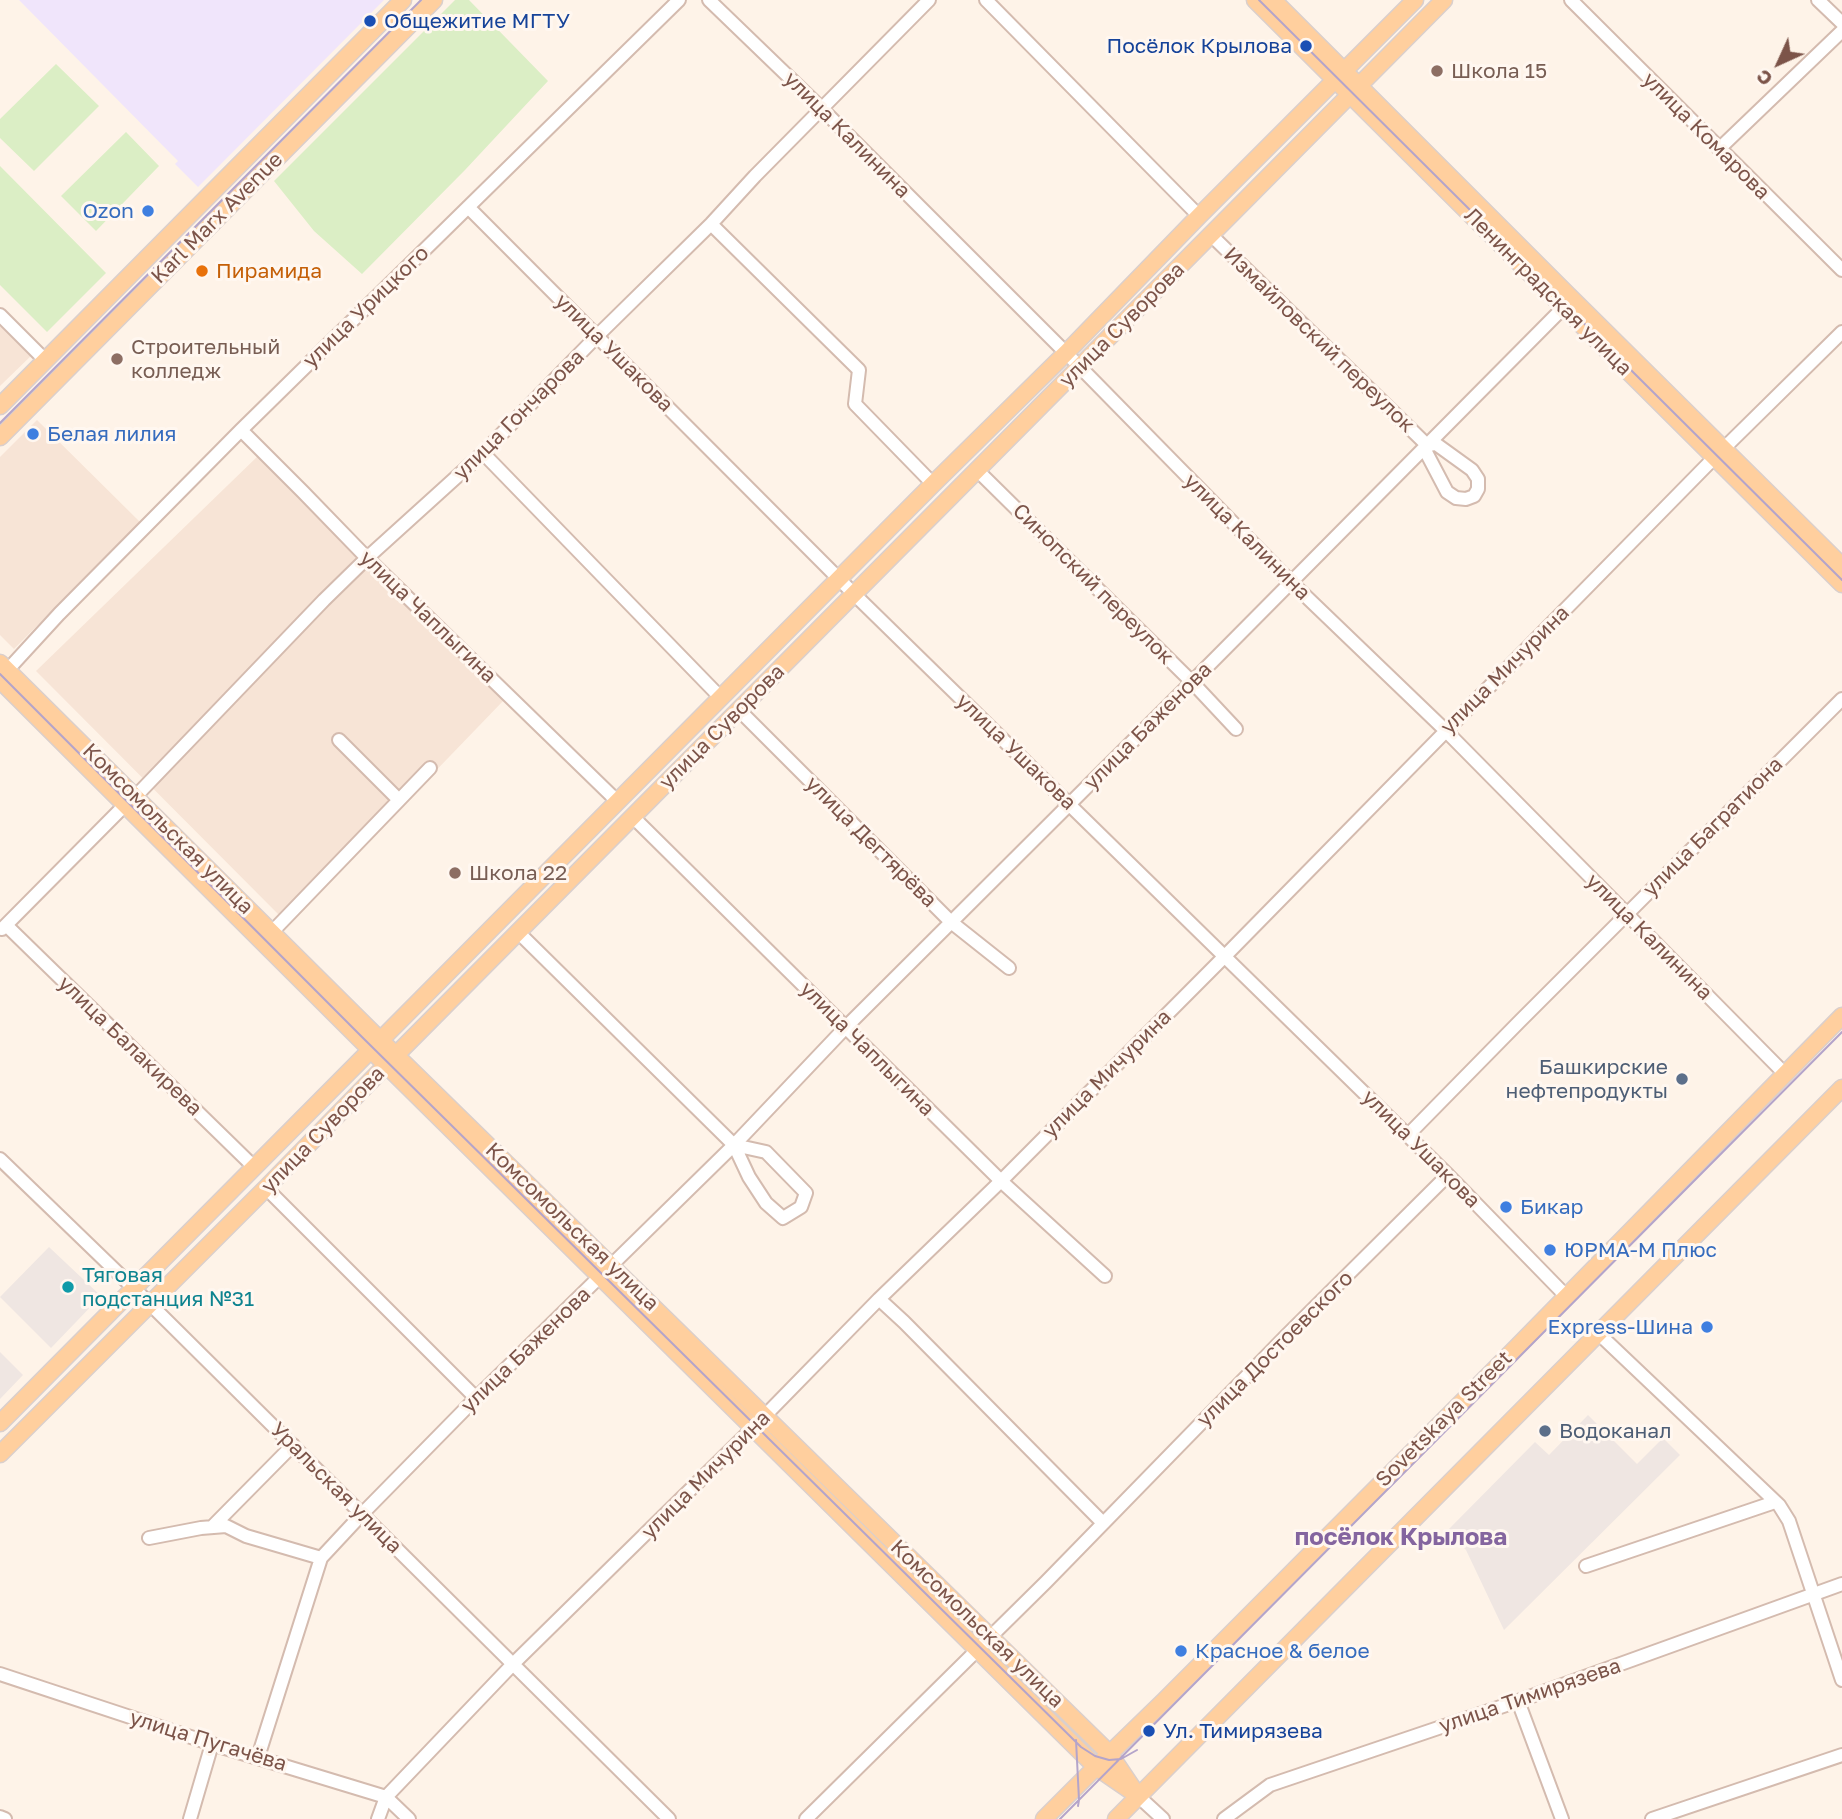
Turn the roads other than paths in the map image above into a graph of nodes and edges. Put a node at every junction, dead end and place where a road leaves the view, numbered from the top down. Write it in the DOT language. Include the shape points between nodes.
graph roads {
  1 [pos="403,0"];
  2 [pos="434,0"];
  3 [pos="679,0"];
  4 [pos="709,0"];
  5 [pos="929,0"];
  6 [pos="986,0"];
  7 [pos="1255,0"];
  8 [pos="1273,0"];
  9 [pos="1415,0"];
  10 [pos="1444,0"];
  11 [pos="1571,0"];
  12 [pos="1818,0"];
  13 [pos="1842,23"];
  14 [pos="1842,31"];
  15 [pos="1340,75"];
  16 [pos="1355,90"];
  17 [pos="821,108"];
  18 [pos="1719,149"];
  19 [pos="468,207"];
  20 [pos="1199,216"];
  21 [pos="711,224"];
  22 [pos="1211,235"];
  23 [pos="1842,270"];
  24 [pos="1564,307"];
  25 [pos="0,315"];
  26 [pos="1842,332"];
  27 [pos="597,336"];
  28 [pos="1066,353"];
  29 [pos="45,360"];
  30 [pos="1080,367"];
  31 [pos="0,406"];
  32 [pos="241,430"];
  33 [pos="0,437"];
  34 [pos="1427,445"];
  35 [pos="483,453"];
  36 [pos="1719,453"];
  37 [pos="977,470"];
  38 [pos="933,484"];
  39 [pos="367,558"];
  40 [pos="1842,566"];
  41 [pos="839,579"];
  42 [pos="1291,582"];
  43 [pos="1842,584"];
  44 [pos="854,594"];
  45 [pos="2,673"];
  46 [pos="1192,682"];
  47 [pos="721,698"];
  48 [pos="1842,699"];
  49 [pos="739,710"];
  50 [pos="1236,729"];
  51 [pos="1445,730"];
  52 [pos="339,740"];
  53 [pos="430,768"];
  54 [pos="399,800"];
  55 [pos="130,801"];
  56 [pos="618,802"];
  57 [pos="1070,805"];
  58 [pos="633,817"];
  59 [pos="1626,914"];
  60 [pos="951,922"];
  61 [pos="3,928"];
  62 [pos="272,932"];
  63 [pos="518,932"];
  64 [pos="1225,956"];
  65 [pos="1009,968"];
  66 [pos="1842,1016"];
  67 [pos="845,1028"];
  68 [pos="376,1045"];
  69 [pos="391,1060"];
  70 [pos="1785,1074"];
  71 [pos="1842,1088"];
  72 [pos="1408,1135"];
  73 [pos="734,1145"];
  74 [pos="0,1159"];
  75 [pos="254,1167"];
  76 [pos="1448,1175"];
  77 [pos="1001,1181"];
  78 [pos="266,1188"];
  79 [pos="606,1271"];
  80 [pos="1105,1276"];
  81 [pos="134,1289"];
  82 [pos="1566,1296"];
  83 [pos="879,1299"];
  84 [pos="149,1303"];
  85 [pos="1598,1333"];
  86 [pos="476,1398"];
  87 [pos="759,1422"];
  88 [pos="0,1423"];
  89 [pos="293,1445"];
  90 [pos="0,1454"];
  91 [pos="1775,1502"];
  92 [pos="362,1514"];
  93 [pos="1103,1523"];
  94 [pos="212,1527"];
  95 [pos="149,1538"];
  96 [pos="321,1558"];
  97 [pos="1586,1566"];
  98 [pos="1842,1584"];
  99 [pos="1813,1595"];
  100 [pos="991,1637"];
  101 [pos="977,1649"];
  102 [pos="513,1664"];
  103 [pos="0,1674"];
  104 [pos="1842,1680"];
  105 [pos="1518,1701"];
  106 [pos="212,1744"];
  107 [pos="1109,1753"];
  108 [pos="1842,1755"];
  109 [pos="258,1757"];
  110 [pos="1096,1766"];
  111 [pos="1139,1796"];
  112 [pos="386,1797"];
  113 [pos="0,1817"];
  114 [pos="5,1819"];
  115 [pos="190,1819"];
  116 [pos="378,1819"];
  117 [pos="409,1819"];
  118 [pos="669,1819"];
  119 [pos="806,1819"];
  120 [pos="1044,1819"];
  121 [pos="1116,1819"];
  122 [pos="1163,1819"];
  123 [pos="1224,1819"];
  124 [pos="1562,1819"];
  125 [pos="1652,1819"];
  1 -- 29 [label="main road, Karl Marx Avenue"];
  2 -- 33 [label="main road, Karl Marx Avenue"];
  3 -- 19 [label="street, улица Урицкого"];
  4 -- 17 [label="street, улица Калинина"];
  5 -- 17 [label="street, улица Гончарова"];
  6 -- 20 [label="street"];
  7 -- 15 [label="main road, Ленинградская улица"];
  8 -- 15 [label="main road, Ленинградская улица"];
  9 -- 15 [label="main road, улица Суворова"];
  10 -- 16 [label="main road, улица Суворова"];
  11 -- 18 [label="street, улица Комарова"];
  12 -- 13 [label="street"];
  14 -- 18 [label="street"];
  15 -- 16 [label="main road, Ленинградская улица"];
  15 -- 20 [label="main road, улица Суворова"];
  16 -- 22 [label="main road, улица Суворова"];
  16 -- 24 [label="main road, Ленинградская улица"];
  16 -- 36 [label="main road, Ленинградская улица"];
  17 -- 21 [label="street, улица Гончарова"];
  17 -- 28 [label="street, улица Калинина"];
  18 -- 23 [label="street, улица Комарова"];
  19 -- 27 [label="street, улица Ушакова"];
  19 -- 32 [label="street, улица Урицкого"];
  20 -- 28 [label="main road, улица Суворова"];
  21 -- 27 [label="street, улица Гончарова"];
  21 -- 38 [label="street" via="859,370 855,404"];
  22 -- 30 [label="main road, улица Суворова"];
  22 -- 34 [label="street, Измайловский переулок"];
  24 -- 34 [label="street, улица Баженова"];
  24 -- 36 [label="main road, Ленинградская улица"];
  25 -- 29 [label="street"];
  26 -- 36 [label="street, улица Мичурина"];
  27 -- 35 [label="street, улица Гончарова"];
  27 -- 41 [label="street, улица Ушакова"];
  28 -- 30 [label="street, улица Калинина"];
  28 -- 38 [label="main road, улица Суворова"];
  29 -- 31 [label="main road, Karl Marx Avenue"];
  30 -- 37 [label="main road, улица Суворова"];
  30 -- 42 [label="street, улица Калинина"];
  32 -- 39 [label="street, улица Чаплыгина"];
  32 -- 45 [label="street, улица Урицкого"];
  34 -- 34 [label="street, Измайловский переулок" via="1436,444 1472,470 1478,479 1474,496 1456,498 1447,492 1426,452"];
  34 -- 42 [label="street, улица Баженова"];
  35 -- 39 [label="street, улица Гончарова"];
  35 -- 47 [label="street"];
  36 -- 40 [label="main road, Ленинградская улица"];
  36 -- 43 [label="main road, Ленинградская улица"];
  36 -- 51 [label="street, улица Мичурина"];
  37 -- 44 [label="main road, улица Суворова"];
  37 -- 46 [label="street, Синопский переулок"];
  38 -- 41 [label="main road, улица Суворова"];
  39 -- 55 [label="street, улица Гончарова"];
  39 -- 56 [label="street, улица Чаплыгина"];
  41 -- 44 [label="street, улица Ушакова"];
  41 -- 47 [label="main road, улица Суворова"];
  42 -- 46 [label="street, улица Баженова"];
  42 -- 51 [label="street, улица Калинина"];
  44 -- 49 [label="main road, улица Суворова"];
  44 -- 57 [label="street, улица Ушакова"];
  45 -- 55 [label="main road, Комсомольская улица"];
  46 -- 50 [label="street, Синопский переулок"];
  46 -- 57 [label="street, улица Баженова"];
  47 -- 56 [label="main road, улица Суворова"];
  48 -- 59 [label="street, улица Багратиона"];
  49 -- 58 [label="main road, улица Суворова"];
  49 -- 60 [label="street, улица Дегтярёва"];
  51 -- 59 [label="street, улица Калинина"];
  51 -- 64 [label="street, улица Мичурина"];
  52 -- 54 [label="street"];
  53 -- 54 [label="street"];
  54 -- 62 [label="street"];
  55 -- 61 [label="street, улица Гончарова"];
  55 -- 62 [label="main road, Комсомольская улица"];
  55 -- 68 [label="main road, Комсомольская улица"];
  56 -- 68 [label="main road, улица Суворова"];
  57 -- 60 [label="street, улица Баженова"];
  57 -- 64 [label="street, улица Ушакова"];
  58 -- 63 [label="main road, улица Суворова"];
  58 -- 67 [label="street, улица Чаплыгина"];
  59 -- 70 [label="street, улица Калинина"];
  59 -- 72 [label="street, улица Багратиона"];
  60 -- 65 [label="street, улица Дегтярёва"];
  60 -- 67 [label="street, улица Баженова"];
  61 -- 75 [label="street, улица Балакирева"];
  62 -- 68 [label="main road, Комсомольская улица"];
  63 -- 69 [label="main road, улица Суворова"];
  63 -- 73 [label="street"];
  64 -- 72 [label="street, улица Ушакова"];
  64 -- 77 [label="street, улица Мичурина"];
  66 -- 70 [label="main road, Sovetskaya Street"];
  67 -- 73 [label="street, улица Баженова"];
  67 -- 77 [label="street, улица Чаплыгина"];
  68 -- 69 [label="main road, Комсомольская улица"];
  68 -- 75 [label="main road, улица Суворова"];
  69 -- 78 [label="main road, улица Суворова"];
  69 -- 79 [label="main road, Комсомольская улица"];
  70 -- 82 [label="main road, Sovetskaya Street"];
  71 -- 85 [label="main road"];
  72 -- 76 [label="street, улица Ушакова"];
  73 -- 73 [label="street" via="766,1203 783,1218 802,1208 806,1193 766,1152"];
  73 -- 79 [label="street, улица Баженова"];
  74 -- 81 [label="street, Уральская улица"];
  75 -- 81 [label="main road, улица Суворова"];
  76 -- 82 [label="street, улица Ушакова"];
  76 -- 93 [label="street, улица Достоевского"];
  77 -- 80 [label="street, улица Чаплыгина"];
  77 -- 83 [label="street, улица Мичурина"];
  78 -- 84 [label="main road, улица Суворова"];
  78 -- 86 [label="street"];
  79 -- 86 [label="street, улица Баженова"];
  79 -- 87 [label="main road, Комсомольская улица"];
  81 -- 84 [label="street, Уральская улица"];
  81 -- 88 [label="main road, улица Суворова"];
  82 -- 107 [label="main road, Sovetskaya Street"];
  83 -- 87 [label="street, улица Мичурина"];
  83 -- 93 [label="street"];
  84 -- 89 [label="street, Уральская улица"];
  84 -- 90 [label="main road, улица Суворова"];
  85 -- 91 [label="street"];
  85 -- 111 [label="main road"];
  86 -- 92 [label="street, улица Баженова"];
  87 -- 100 [label="main road, Комсомольская улица"];
  87 -- 101 [label="main road, Комсомольская улица"];
  87 -- 102 [label="street, улица Мичурина"];
  89 -- 92 [label="street, Уральская улица"];
  89 -- 94 [label="street"];
  91 -- 97 [label="street"];
  91 -- 99 [label="street" via="1789,1521"];
  92 -- 96 [label="street, улица Баженова"];
  92 -- 102 [label="street, Уральская улица"];
  93 -- 100 [label="street, улица Достоевского"];
  94 -- 95 [label="street"];
  94 -- 96 [label="street" via="226,1526"];
  96 -- 109 [label="street, улица Баженова"];
  98 -- 99 [label="street, улица Тимирязева"];
  99 -- 104 [label="street"];
  99 -- 105 [label="street, улица Тимирязева"];
  100 -- 101 [label="street, улица Достоевского"];
  100 -- 107 [label="main road, Комсомольская улица"];
  101 -- 110 [label="main road, Комсомольская улица"];
  101 -- 119 [label="street, улица Достоевского"];
  102 -- 112 [label="street, улица Мичурина"];
  102 -- 118 [label="street, Уральская улица"];
  103 -- 106 [label="street, улица Пугачёва"];
  105 -- 123 [label="street, улица Тимирязева" via="1270,1785"];
  105 -- 124 [label="street"];
  106 -- 109 [label="street, улица Пугачёва"];
  106 -- 115 [label="street"];
  107 -- 110 [label="main road, Sovetskaya Street"];
  107 -- 111 [label="main road, Комсомольская улица"];
  108 -- 125 [label="street"];
  109 -- 112 [label="street, улица Пугачёва"];
  110 -- 111 [label="main road, Комсомольская улица"];
  110 -- 120 [label="main road, Sovetskaya Street"];
  111 -- 121 [label="main road"];
  111 -- 122 [label="street, Комсомольская улица"];
  112 -- 116 [label="street, улица Мичурина"];
  112 -- 117 [label="street, улица Пугачёва"];
  113 -- 114 [label="street"];
}
